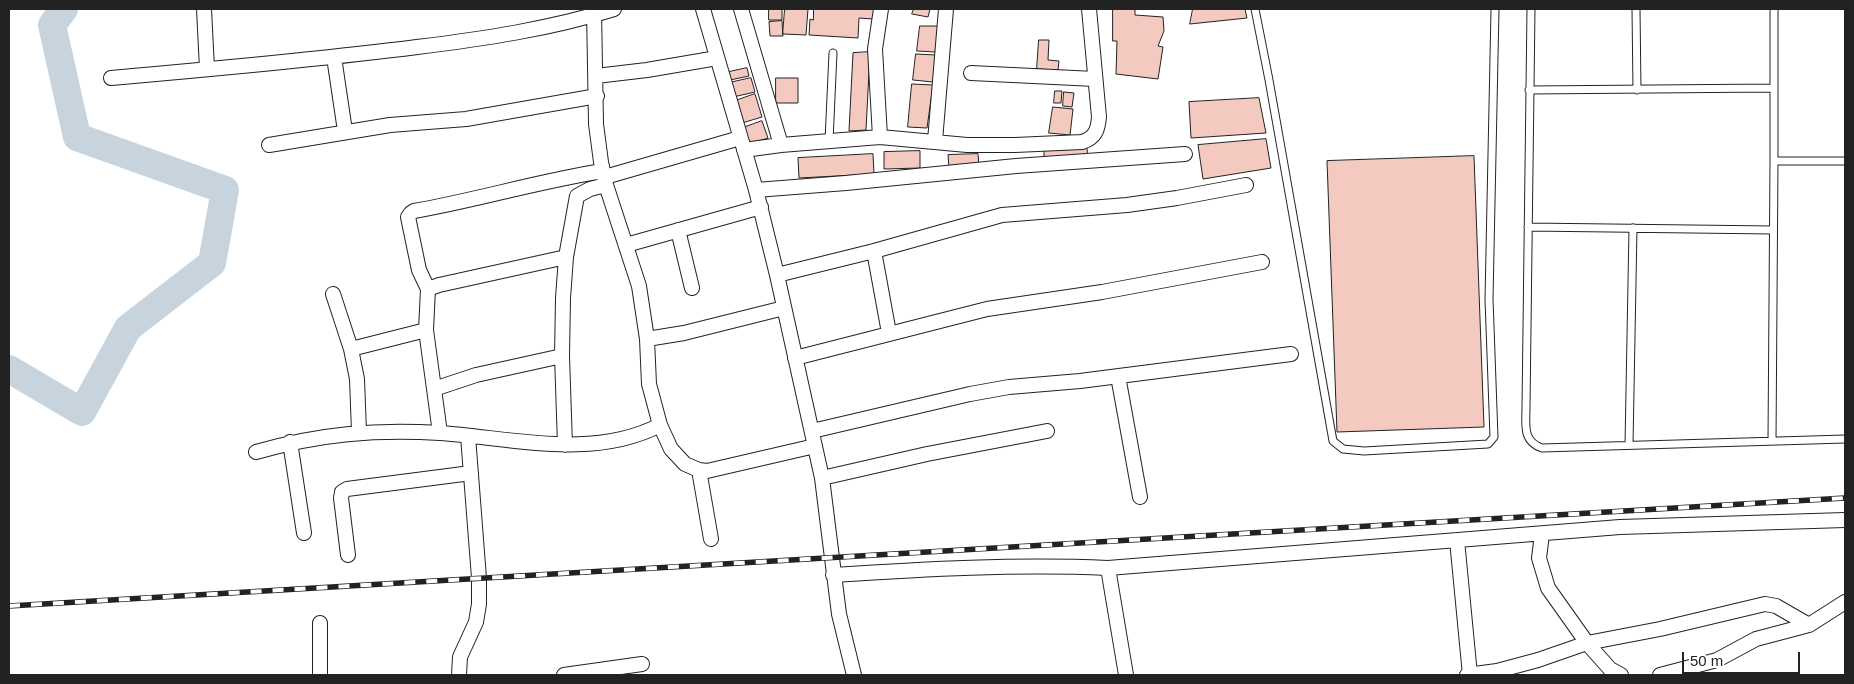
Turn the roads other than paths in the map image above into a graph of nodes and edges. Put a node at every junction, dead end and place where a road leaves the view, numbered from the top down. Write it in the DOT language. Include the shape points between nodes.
graph roads {
  1 [pos="204,9"];
  2 [pos="614,9"];
  3 [pos="703,9"];
  4 [pos="741,9"];
  5 [pos="881,9"];
  6 [pos="946,9"];
  7 [pos="1089,9"];
  8 [pos="1255,9"];
  9 [pos="1495,9"];
  10 [pos="1531,9"];
  11 [pos="1636,9"];
  12 [pos="1774,9"];
  13 [pos="595,12"];
  14 [pos="833,53"];
  15 [pos="334,57"];
  16 [pos="717,58"];
  17 [pos="207,69"];
  18 [pos="971,73"];
  19 [pos="596,76"];
  20 [pos="111,78"];
  21 [pos="1095,79"];
  22 [pos="1773,88"];
  23 [pos="1529,90"];
  24 [pos="1637,90"];
  25 [pos="597,96"];
  26 [pos="345,132"];
  27 [pos="880,137"];
  28 [pos="829,141"];
  29 [pos="935,141"];
  30 [pos="742,144"];
  31 [pos="269,145"];
  32 [pos="781,145"];
  33 [pos="1185,154"];
  34 [pos="1774,161"];
  35 [pos="1845,161"];
  36 [pos="605,178"];
  37 [pos="1246,185"];
  38 [pos="756,190"];
  39 [pos="761,207"];
  40 [pos="1528,227"];
  41 [pos="1633,228"];
  42 [pos="678,230"];
  43 [pos="1773,230"];
  44 [pos="626,245"];
  45 [pos="874,251"];
  46 [pos="566,257"];
  47 [pos="1262,262"];
  48 [pos="777,275"];
  49 [pos="692,288"];
  50 [pos="428,289"];
  51 [pos="333,294"];
  52 [pos="784,308"];
  53 [pos="426,330"];
  54 [pos="889,333"];
  55 [pos="647,340"];
  56 [pos="351,349"];
  57 [pos="1291,354"];
  58 [pos="562,356"];
  59 [pos="795,358"];
  60 [pos="1118,376"];
  61 [pos="434,389"];
  62 [pos="660,425"];
  63 [pos="812,431"];
  64 [pos="1047,431"];
  65 [pos="359,432"];
  66 [pos="440,433"];
  67 [pos="468,436"];
  68 [pos="1845,439"];
  69 [pos="1772,441"];
  70 [pos="290,442"];
  71 [pos="565,445"];
  72 [pos="1629,445"];
  73 [pos="815,446"];
  74 [pos="256,452"];
  75 [pos="699,470"];
  76 [pos="471,473"];
  77 [pos="822,478"];
  78 [pos="1140,497"];
  79 [pos="1845,520"];
  80 [pos="304,533"];
  81 [pos="1542,534"];
  82 [pos="711,539"];
  83 [pos="1457,540"];
  84 [pos="348,555"];
  85 [pos="1108,568"];
  86 [pos="833,575"];
  87 [pos="1845,605"];
  88 [pos="320,623"];
  89 [pos="1809,625"];
  90 [pos="1587,643"];
  91 [pos="642,664"];
  92 [pos="320,675"];
  93 [pos="459,675"];
  94 [pos="564,675"];
  95 [pos="854,675"];
  96 [pos="1126,675"];
  97 [pos="1469,675"];
  98 [pos="1621,675"];
  99 [pos="1660,675"];
  1 -- 17 [label="street"];
  2 -- 13 [label="street"];
  3 -- 16 [label="street"];
  4 -- 32 [label="street"];
  5 -- 27 [label="street" via="876,49"];
  6 -- 29 [label="street"];
  7 -- 21 [label="street"];
  8 -- 9 [label="lane" via="1333,441 1343,449 1364,451 1488,444 1494,437 1489,299"];
  10 -- 23 [label="lane"];
  11 -- 24 [label="lane"];
  12 -- 22 [label="lane"];
  13 -- 15 [label="street" via="574,21 473,40"];
  13 -- 19 [label="street"];
  14 -- 28 [label="lane"];
  15 -- 17 [label="street"];
  15 -- 26 [label="street"];
  16 -- 19 [label="street"];
  16 -- 30 [label="street"];
  17 -- 20 [label="street"];
  18 -- 21 [label="street"];
  19 -- 25 [label="street"];
  21 -- 29 [label="street" via="1098,129 1089,140 1015,146 967,146"];
  22 -- 24 [label="lane"];
  22 -- 34 [label="lane"];
  23 -- 24 [label="lane"];
  23 -- 40 [label="lane"];
  25 -- 26 [label="street" via="466,118"];
  25 -- 36 [label="street" via="596,124"];
  26 -- 31 [label="street"];
  27 -- 28 [label="street"];
  27 -- 29 [label="street"];
  28 -- 32 [label="street"];
  30 -- 32 [label="street"];
  30 -- 36 [label="street"];
  30 -- 38 [label="street"];
  33 -- 38 [label="street"];
  34 -- 35 [label="lane"];
  34 -- 43 [label="lane"];
  36 -- 44 [label="street"];
  36 -- 46 [label="street" via="577,196"];
  36 -- 50 [label="street" via="546,182 411,212 408,218 415,253"];
  37 -- 45 [label="street" via="1127,204 1002,215"];
  38 -- 39 [label="street"];
  39 -- 42 [label="street"];
  39 -- 48 [label="street"];
  40 -- 41 [label="lane"];
  40 -- 72 [label="lane" via="1526,407 1530,441 1542,448"];
  41 -- 43 [label="lane"];
  41 -- 72 [label="lane"];
  42 -- 44 [label="street"];
  42 -- 49 [label="street"];
  43 -- 69 [label="lane"];
  44 -- 55 [label="street" via="639,286"];
  45 -- 48 [label="street"];
  45 -- 54 [label="street"];
  46 -- 50 [label="street"];
  46 -- 58 [label="street"];
  47 -- 54 [label="street" via="1102,292 987,309"];
  48 -- 52 [label="street"];
  50 -- 53 [label="street"];
  51 -- 56 [label="street"];
  52 -- 55 [label="street"];
  52 -- 59 [label="street"];
  53 -- 56 [label="street"];
  53 -- 61 [label="street"];
  54 -- 59 [label="street"];
  55 -- 62 [label="street" via="649,384"];
  56 -- 65 [label="street" via="357,379"];
  57 -- 60 [label="street"];
  58 -- 61 [label="street"];
  58 -- 71 [label="street"];
  59 -- 63 [label="street"];
  60 -- 63 [label="street" via="970,394"];
  60 -- 78 [label="street"];
  61 -- 66 [label="street"];
  62 -- 71 [label="street" via="642,435"];
  62 -- 75 [label="street" via="672,449 685,464"];
  63 -- 73 [label="street"];
  64 -- 77 [label="street"];
  65 -- 66 [label="street"];
  65 -- 70 [label="street"];
  66 -- 67 [label="street"];
  67 -- 71 [label="street"];
  67 -- 76 [label="street"];
  68 -- 69 [label="lane"];
  69 -- 72 [label="lane"];
  70 -- 74 [label="street"];
  70 -- 80 [label="street"];
  73 -- 75 [label="street" via="726,467"];
  73 -- 77 [label="street"];
  75 -- 82 [label="street"];
  76 -- 84 [label="street" via="342,492"];
  76 -- 93 [label="street" via="479,604 476,622 460,656"];
  77 -- 86 [label="street"];
  79 -- 81 [label="street" via="1620,527"];
  81 -- 83 [label="street"];
  81 -- 90 [label="street" via="1540,558 1548,588"];
  83 -- 85 [label="street"];
  83 -- 97 [label="street"];
  85 -- 86 [label="street" via="924,569"];
  85 -- 96 [label="street"];
  86 -- 95 [label="street"];
  87 -- 89 [label="street"];
  88 -- 92 [label="street"];
  89 -- 90 [label="street" via="1770,604"];
  89 -- 99 [label="street" via="1756,639 1717,660"];
  90 -- 97 [label="street" via="1538,660"];
  90 -- 98 [label="street" via="1610,669"];
  91 -- 94 [label="street"];
}
